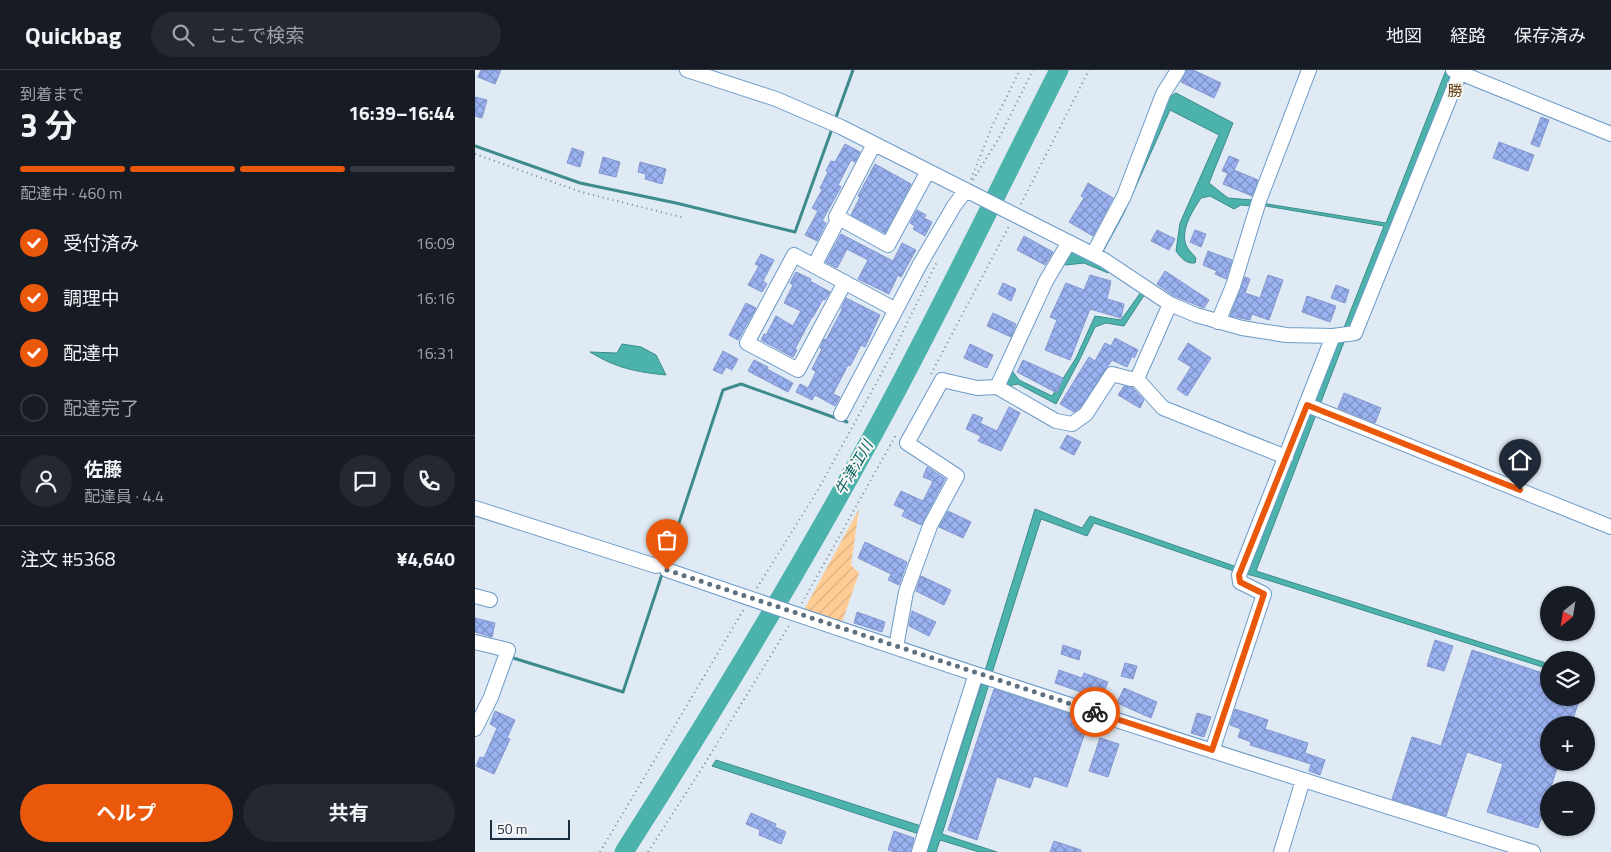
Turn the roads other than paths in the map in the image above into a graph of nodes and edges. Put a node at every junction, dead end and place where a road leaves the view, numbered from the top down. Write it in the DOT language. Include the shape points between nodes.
graph roads {
  1 [pos="687,70"];
  2 [pos="1177,70"];
  3 [pos="1309,70"];
  4 [pos="1458,71"];
  5 [pos="1611,134"];
  6 [pos="875,144"];
  7 [pos="927,171"];
  8 [pos="966,190"];
  9 [pos="839,218"];
  10 [pos="1069,242"];
  11 [pos="1098,257"];
  12 [pos="814,266"];
  13 [pos="845,282"];
  14 [pos="1170,304"];
  15 [pos="896,310"];
  16 [pos="1218,322"];
  17 [pos="1340,335"];
  18 [pos="1137,379"];
  19 [pos="997,387"];
  20 [pos="1307,405"];
  21 [pos="841,414"];
  22 [pos="1286,457"];
  23 [pos="475,508"];
  24 [pos="1611,526"];
  25 [pos="475,596"];
  26 [pos="490,600"];
  27 [pos="475,642"];
  28 [pos="895,647"];
  29 [pos="975,674"];
  30 [pos="475,728"];
  31 [pos="1212,750"];
  32 [pos="1303,780"];
  33 [pos="919,852"];
  34 [pos="1281,852"];
  35 [pos="1533,852"];
  1 -- 6 [label="street" via="776,99"];
  2 -- 11 [label="street" via="1163,94"];
  3 -- 16 [label="street"];
  4 -- 5 [label="street"];
  4 -- 17 [label="street" via="1355,333"];
  6 -- 7 [label="street"];
  6 -- 9 [label="street" via="836,217"];
  7 -- 8 [label="street"];
  7 -- 9 [label="street" via="888,244"];
  8 -- 10 [label="street"];
  8 -- 15 [label="street" via="953,206"];
  9 -- 12 [label="street"];
  10 -- 11 [label="street"];
  10 -- 19 [label="street" via="1046,281"];
  11 -- 14 [label="street"];
  12 -- 13 [label="street"];
  12 -- 13 [label="street" via="794,255 747,343 798,370"];
  13 -- 15 [label="street"];
  14 -- 16 [label="street"];
  14 -- 18 [label="street"];
  15 -- 21 [label="street"];
  16 -- 17 [label="street" via="1286,335"];
  17 -- 20 [label="street"];
  18 -- 19 [label="street" via="1112,374 1086,414 1072,424 1056,421"];
  18 -- 22 [label="street" via="1163,408"];
  19 -- 28 [label="street" via="977,388 942,380 907,442 957,476 931,526 906,592"];
  20 -- 22 [label="street"];
  20 -- 24 [label="street"];
  22 -- 31 [label="street" via="1241,569 1240,582 1264,594"];
  23 -- 28 [label="street"];
  25 -- 26 [label="street"];
  27 -- 30 [label="street" via="506,656"];
  28 -- 29 [label="street"];
  29 -- 31 [label="street"];
  29 -- 33 [label="street"];
  31 -- 32 [label="street"];
  32 -- 34 [label="street"];
  32 -- 35 [label="street"];
}
